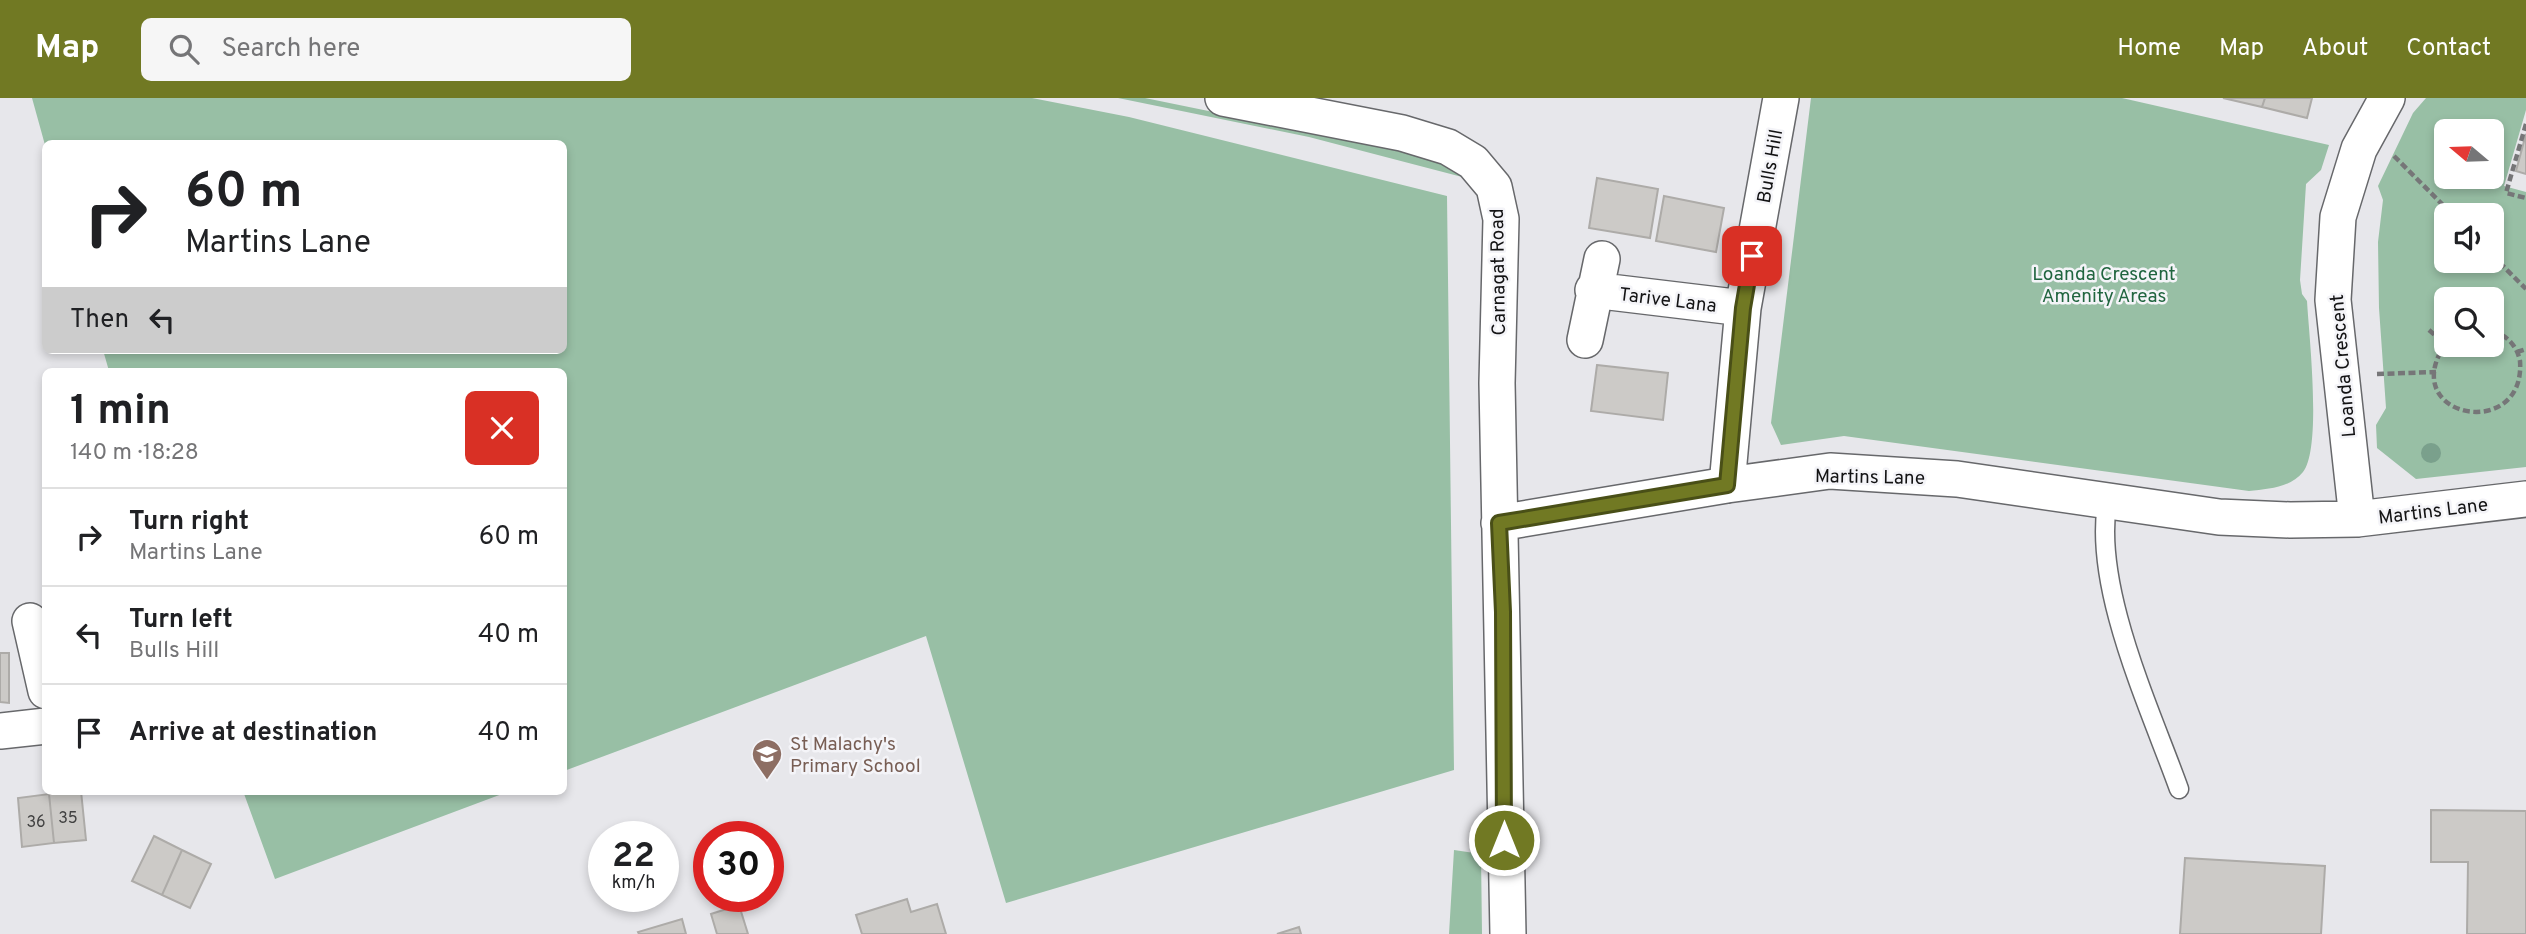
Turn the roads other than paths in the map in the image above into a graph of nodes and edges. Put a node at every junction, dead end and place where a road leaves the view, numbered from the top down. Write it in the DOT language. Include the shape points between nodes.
graph roads {
  1 [pos="1223,98"];
  2 [pos="1781,98"];
  3 [pos="2387,98"];
  4 [pos="1743,308"];
  5 [pos="1585,340"];
  6 [pos="1727,485"];
  7 [pos="2108,499"];
  8 [pos="2526,499"];
  9 [pos="2357,519"];
  10 [pos="1499,523"];
  11 [pos="30,621"];
  12 [pos="42,674"];
  13 [pos="42,726"];
  14 [pos="0,731"];
  15 [pos="2179,789"];
  16 [pos="1507,934"];
  1 -- 10 [label="street, Carnagat Road" via="1402,133 1448,147 1473,162 1494,187 1501,219"];
  2 -- 4 [label="street, Bulls Hill"];
  3 -- 9 [label="street, Loanda Crescent" via="2359,149 2338,217 2333,300"];
  4 -- 5 [label="street, Tarive Lana" via="1598,275"];
  4 -- 6 [label="street, Bulls Hill"];
  6 -- 7 [label="street, Martins Lane" via="1830,471 1957,479"];
  6 -- 10 [label="street, Martins Lane"];
  7 -- 9 [label="street, Martins Lane" via="2219,517"];
  7 -- 15 [label="lane" via="2106,565 2126,641"];
  8 -- 9 [label="street, Martins Lane"];
  10 -- 16 [label="street"];
  11 -- 12 [label="street"];
  13 -- 14 [label="street"];
}
